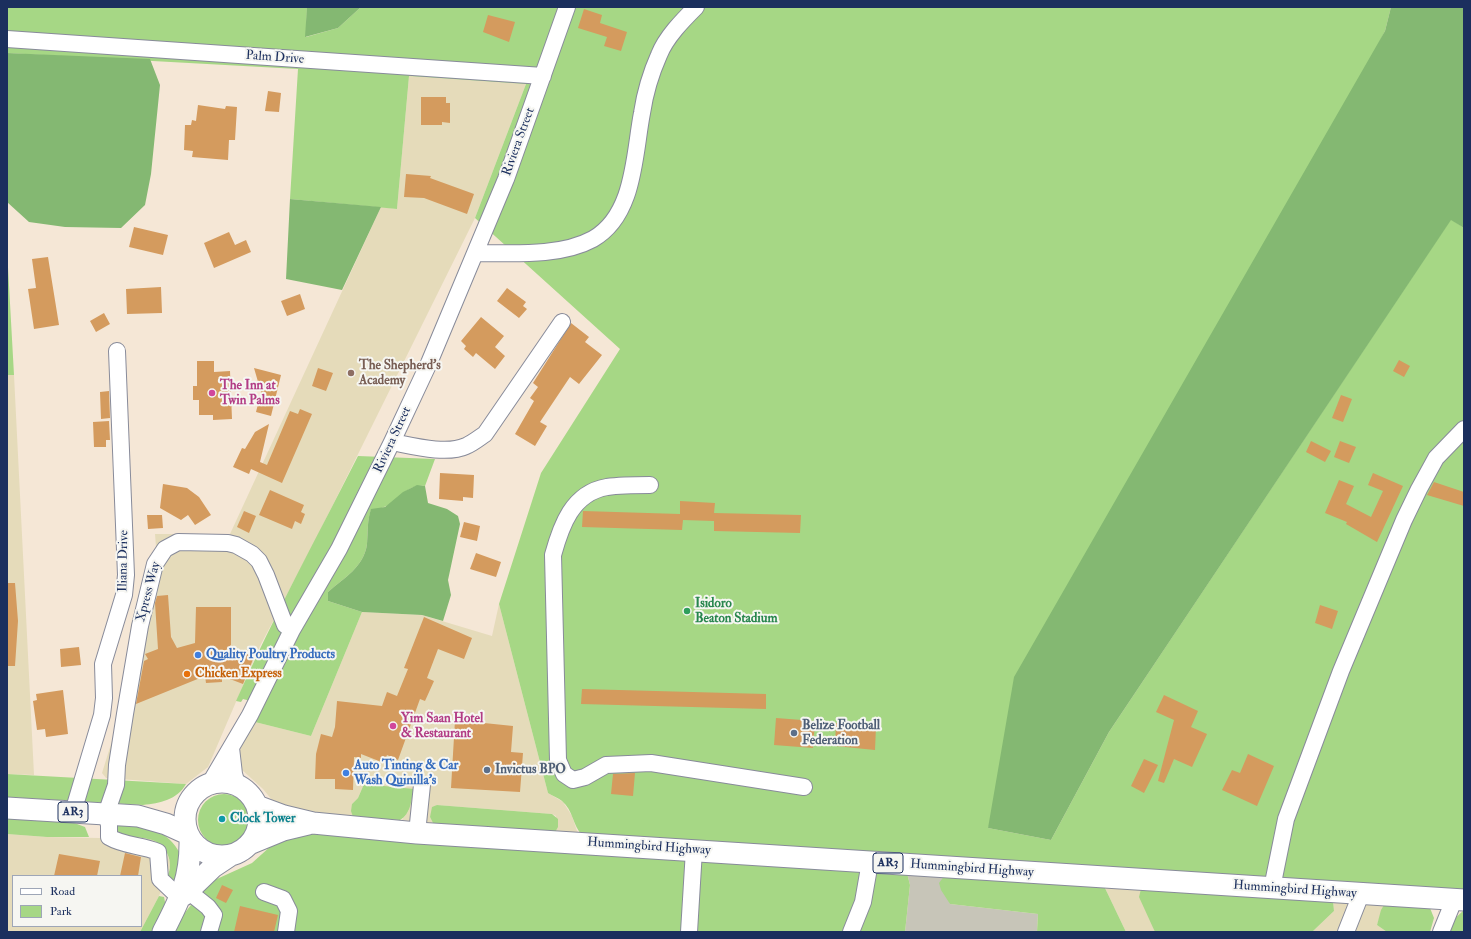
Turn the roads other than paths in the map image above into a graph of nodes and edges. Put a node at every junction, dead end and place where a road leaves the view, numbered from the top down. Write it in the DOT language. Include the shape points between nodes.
graph roads {
  1 [pos="567,7"];
  2 [pos="696,7"];
  3 [pos="7,39"];
  4 [pos="543,76"];
  5 [pos="476,253"];
  6 [pos="562,322"];
  7 [pos="117,351"];
  8 [pos="1464,429"];
  9 [pos="392,442"];
  10 [pos="650,484"];
  11 [pos="292,630"];
  12 [pos="231,748"];
  13 [pos="210,783"];
  14 [pos="237,784"];
  15 [pos="422,785"];
  16 [pos="804,787"];
  17 [pos="188,804"];
  18 [pos="257,806"];
  19 [pos="7,808"];
  20 [pos="73,812"];
  21 [pos="106,814"];
  22 [pos="138,816"];
  23 [pos="313,823"];
  24 [pos="417,833"];
  25 [pos="189,836"];
  26 [pos="249,844"];
  27 [pos="694,850"];
  28 [pos="232,855"];
  29 [pos="870,862"];
  30 [pos="1272,888"];
  31 [pos="264,892"];
  32 [pos="184,894"];
  33 [pos="1361,894"];
  34 [pos="1459,900"];
  35 [pos="163,932"];
  36 [pos="209,932"];
  37 [pos="286,932"];
  38 [pos="689,932"];
  39 [pos="851,932"];
  40 [pos="1346,932"];
  41 [pos="1442,932"];
  1 -- 4 [label="street, Riviera Street"];
  2 -- 5 [label="street" via="659,53 647,90 631,176 625,197 611,224 592,239 566,248 521,253"];
  3 -- 4 [label="street, Palm Drive"];
  4 -- 5 [label="street, Riviera Street"];
  5 -- 9 [label="street, Riviera Street"];
  6 -- 9 [label="street" via="485,434 465,447 455,449 423,448"];
  7 -- 20 [label="street, Iliana Drive" via="126,575 124,595 103,664 102,715"];
  8 -- 30 [label="street" via="1436,458 1404,520 1341,671 1286,820"];
  9 -- 11 [label="street, Riviera Street" via="340,549"];
  10 -- 16 [label="street" via="606,487 580,498 561,526 553,555 558,760 564,774 572,780 585,777 606,765 651,763"];
  11 -- 12 [label="street, Riviera Street"];
  11 -- 21 [label="street, Xpress Way" via="285,625 266,576 259,561 252,554 228,543 178,542 164,549 156,564 144,606 117,765 116,785"];
  12 -- 13 [label="street, Riviera Street"];
  12 -- 14 [label="street"];
  13 -- 14 [label="main road"];
  13 -- 17 [label="main road" via="193,795"];
  14 -- 18 [label="main road" via="249,793"];
  15 -- 24 [label="street"];
  17 -- 22 [label="main road, AR3"];
  17 -- 25 [label="main road" via="185,815"];
  18 -- 23 [label="main road, Hummingbird Highway / AR3"];
  18 -- 26 [label="main road" via="258,826"];
  19 -- 20 [label="main road, AR3"];
  20 -- 21 [label="main road, AR3"];
  21 -- 22 [label="main road, AR3"];
  21 -- 32 [label="street" via="109,838 120,844 145,847 158,852 160,879"];
  22 -- 25 [label="main road, AR3" via="166,824"];
  23 -- 24 [label="main road, Hummingbird Highway / AR3"];
  23 -- 26 [label="main road, Hummingbird Highway / AR3" via="283,830"];
  24 -- 27 [label="main road, Hummingbird Highway / AR3"];
  25 -- 28 [label="main road" via="208,854"];
  25 -- 32 [label="main road" via="189,871"];
  26 -- 28 [label="main road"];
  27 -- 29 [label="main road, Hummingbird Highway / AR3"];
  27 -- 38 [label="street"];
  28 -- 32 [label="main road" via="213,867"];
  29 -- 30 [label="main road, Hummingbird Highway / AR3"];
  29 -- 39 [label="street" via="863,902"];
  30 -- 33 [label="main road, Hummingbird Highway / AR3"];
  31 -- 37 [label="street" via="284,899 290,911"];
  32 -- 35 [label="main road"];
  32 -- 36 [label="street" via="208,906 214,916"];
  33 -- 34 [label="main road, Hummingbird Highway / AR3"];
  33 -- 40 [label="street"];
  34 -- 41 [label="street"];
}
